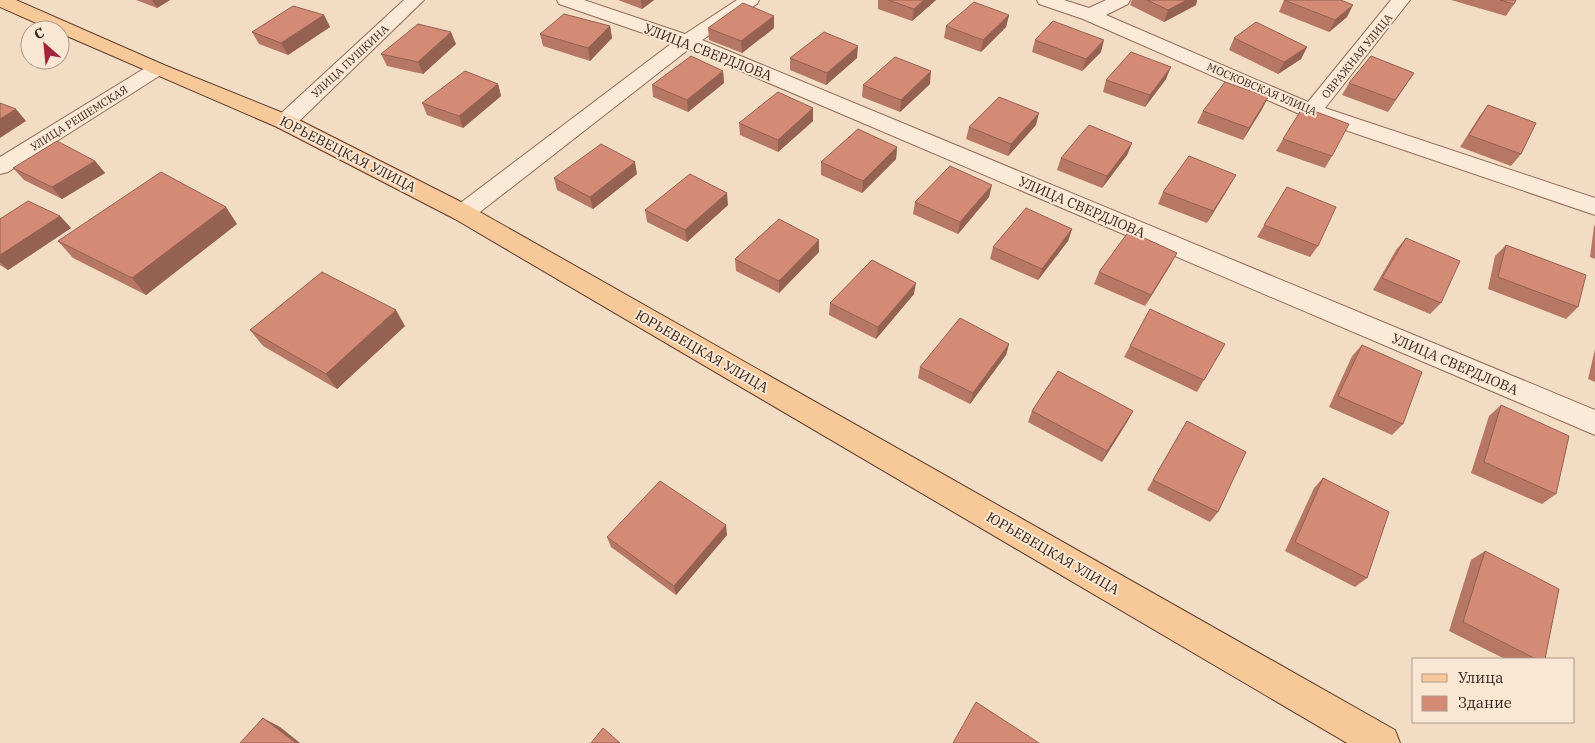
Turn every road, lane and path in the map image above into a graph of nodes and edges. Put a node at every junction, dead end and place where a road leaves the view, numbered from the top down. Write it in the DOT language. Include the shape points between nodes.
graph roads {
  1 [pos="0,0"];
  2 [pos="415,0"];
  3 [pos="566,0"];
  4 [pos="750,0"];
  5 [pos="1046,0"];
  6 [pos="1121,0"];
  7 [pos="1401,0"];
  8 [pos="1090,15"];
  9 [pos="687,42"];
  10 [pos="157,69"];
  11 [pos="1312,111"];
  12 [pos="285,122"];
  13 [pos="0,167"];
  14 [pos="1595,207"];
  15 [pos="463,213"];
  16 [pos="1595,423"];
  17 [pos="1382,743"];
  1 -- 10 [label="main road, ЮРЬЕВЕЦКАЯ УЛИЦА"];
  2 -- 12 [label="street, УЛИЦА ПУШКИНА"];
  3 -- 9 [label="street, УЛИЦА СВЕРДЛОВА"];
  4 -- 9 [label="street"];
  5 -- 8 [label="street, МОСКОВСКАЯ УЛИЦА"];
  6 -- 8 [label="street"];
  7 -- 11 [label="street, ОВРАЖНАЯ УЛИЦА"];
  8 -- 11 [label="street, МОСКОВСКАЯ УЛИЦА"];
  9 -- 15 [label="street"];
  9 -- 16 [label="street, УЛИЦА СВЕРДЛОВА"];
  10 -- 12 [label="main road, ЮРЬЕВЕЦКАЯ УЛИЦА"];
  10 -- 13 [label="street, УЛИЦА РЕШЕМСКАЯ"];
  11 -- 14 [label="street, МОСКОВСКАЯ УЛИЦА"];
  12 -- 15 [label="main road, ЮРЬЕВЕЦКАЯ УЛИЦА"];
  15 -- 17 [label="main road, ЮРЬЕВЕЦКАЯ УЛИЦА"];
}
